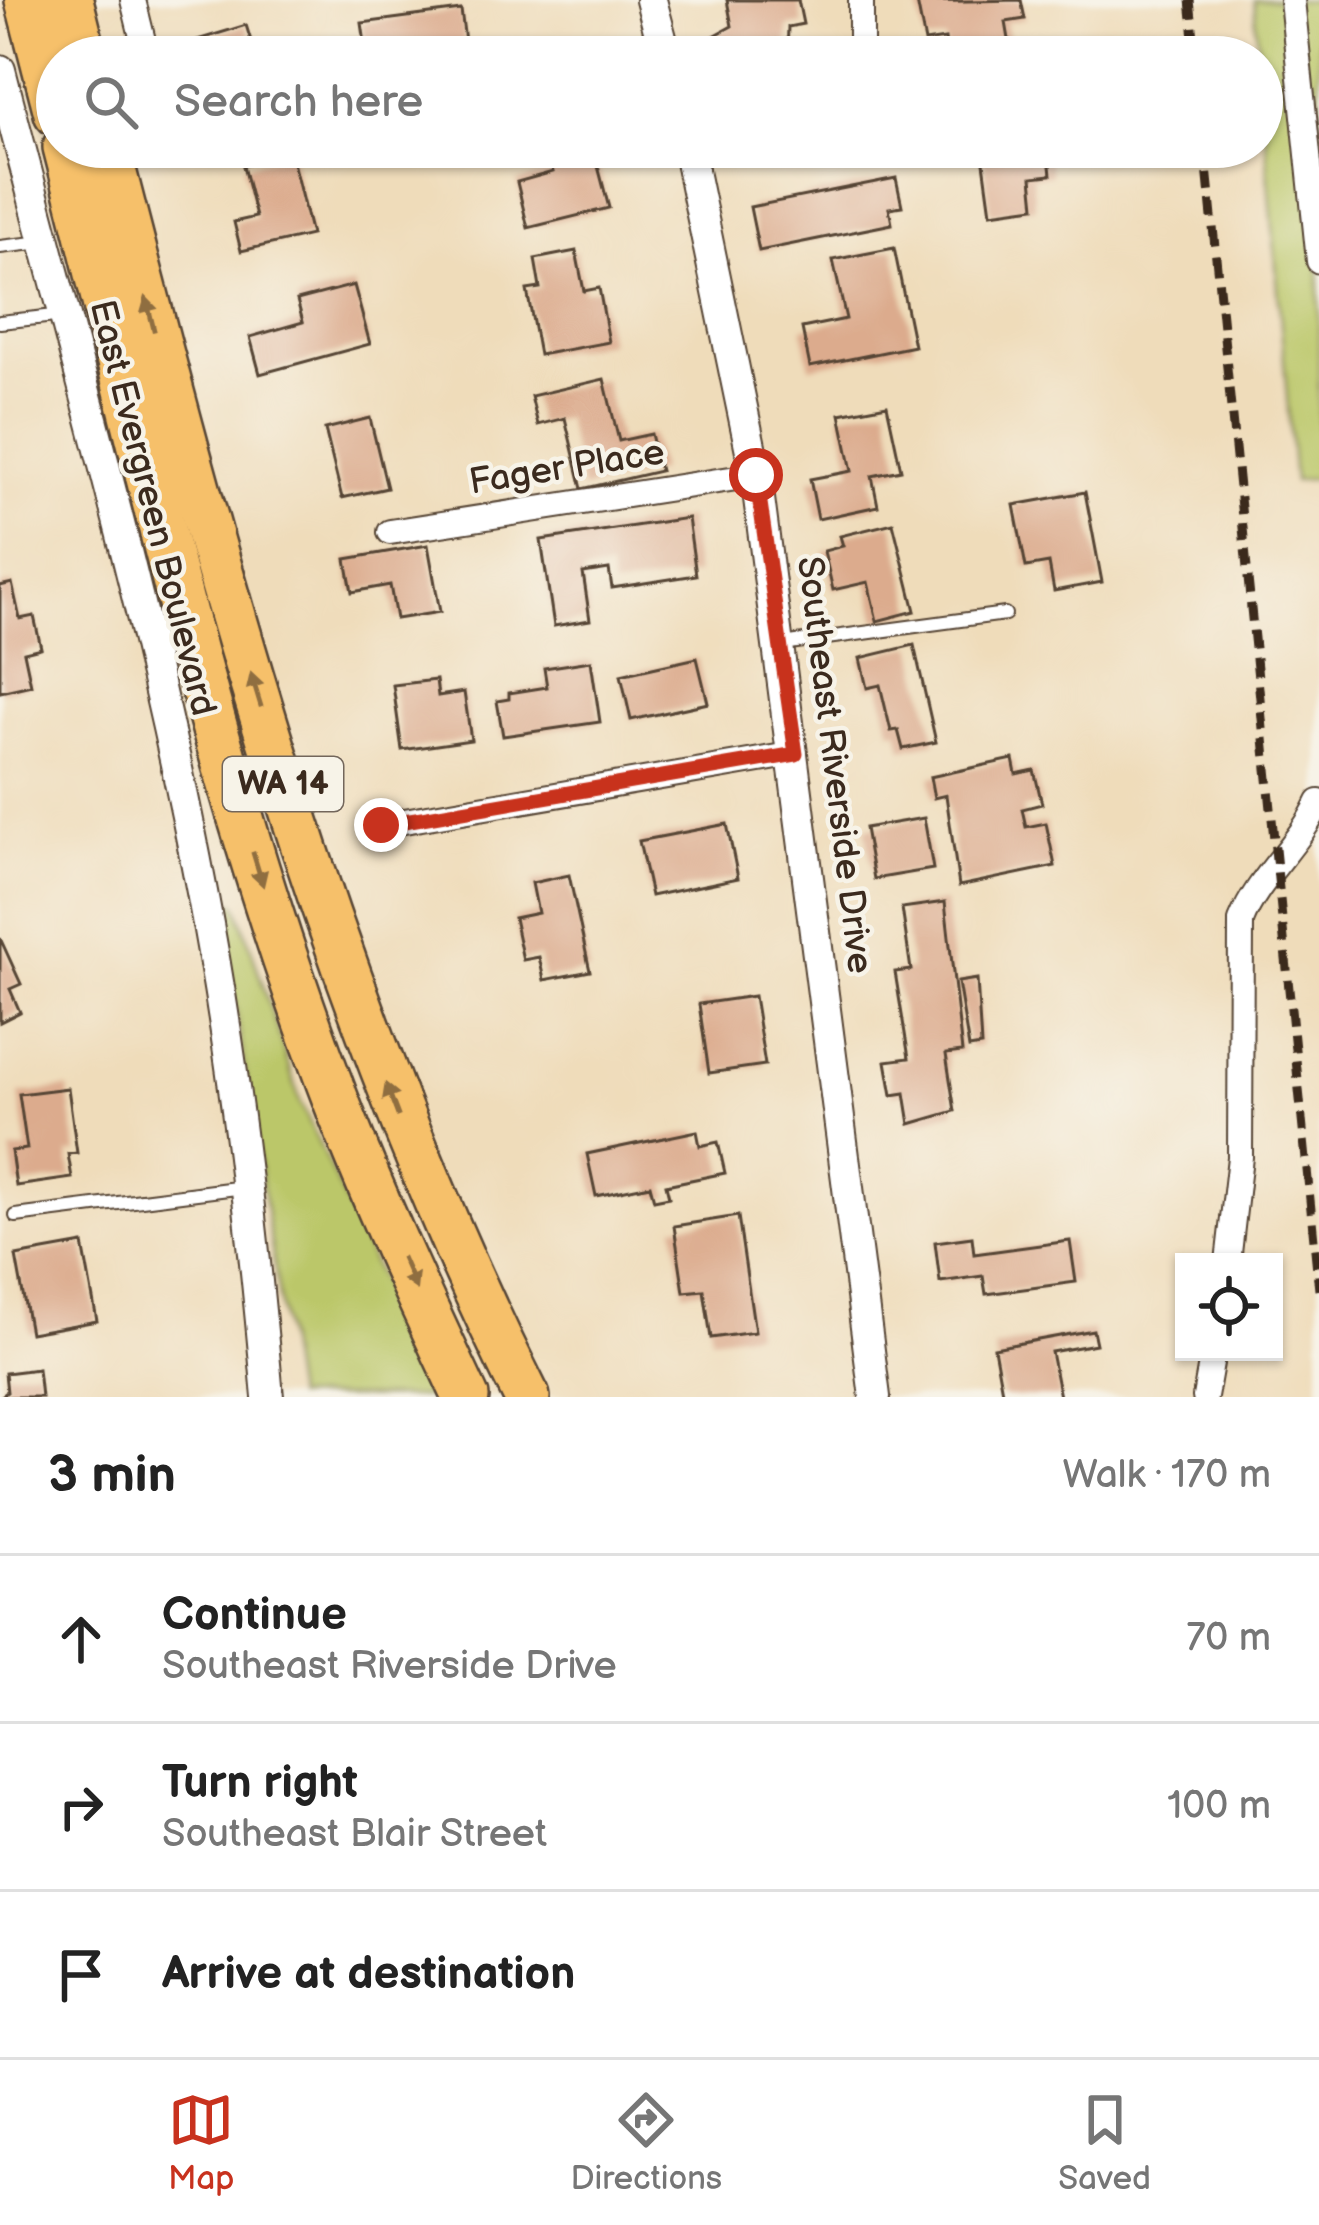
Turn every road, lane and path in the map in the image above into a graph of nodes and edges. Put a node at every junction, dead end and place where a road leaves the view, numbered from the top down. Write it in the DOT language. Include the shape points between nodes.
graph roads {
  1 [pos="28,0"];
  2 [pos="70,0"];
  3 [pos="133,0"];
  4 [pos="651,0"];
  5 [pos="861,0"];
  6 [pos="1292,0"];
  7 [pos="37,36"];
  8 [pos="79,36"];
  9 [pos="142,36"];
  10 [pos="660,36"];
  11 [pos="861,36"];
  12 [pos="0,70"];
  13 [pos="5,107"];
  14 [pos="71,168"];
  15 [pos="112,168"];
  16 [pos="692,168"];
  17 [pos="44,242"];
  18 [pos="0,247"];
  19 [pos="1319,261"];
  20 [pos="64,315"];
  21 [pos="0,322"];
  22 [pos="756,475"];
  23 [pos="390,532"];
  24 [pos="1005,614"];
  25 [pos="780,645"];
  26 [pos="796,754"];
  27 [pos="1319,802"];
  28 [pos="381,825"];
  29 [pos="412,1150"];
  30 [pos="245,1187"];
  31 [pos="16,1216"];
  32 [pos="1229,1253"];
  33 [pos="1211,1361"];
  34 [pos="268,1397"];
  35 [pos="466,1397"];
  36 [pos="527,1397"];
  37 [pos="562,1397"];
  38 [pos="875,1397"];
  39 [pos="1205,1397"];
  1 -- 7 [label="highway"];
  2 -- 8 [label="highway"];
  3 -- 9 [label="street"];
  4 -- 10 [label="street"];
  5 -- 11 [label="street"];
  6 -- 19 [label="street"];
  12 -- 13 [label="street, East Evergreen Boulevard"];
  13 -- 17 [label="street, East Evergreen Boulevard"];
  14 -- 35 [label="highway, WA 14, one-way" via="216,735 272,916 334,1097"];
  29 -- 15 [label="highway, WA 14, one-way" via="302,850 194,484"];
  16 -- 22 [label="street, Southeast Riverside Drive"];
  17 -- 18 [label="lane"];
  17 -- 20 [label="street, East Evergreen Boulevard"];
  20 -- 21 [label="lane"];
  20 -- 30 [label="street, East Evergreen Boulevard" via="202,890"];
  22 -- 23 [label="street, Fager Place"];
  22 -- 25 [label="street, Southeast Riverside Drive"];
  24 -- 25 [label="lane"];
  25 -- 26 [label="street, Southeast Riverside Drive"];
  26 -- 28 [label="street"];
  26 -- 38 [label="street, Southeast Riverside Drive"];
  27 -- 32 [label="street" via="1241,921 1240,1157"];
  29 -- 36 [label="highway, WA 14"];
  29 -- 37 [label="highway" via="479,1244"];
  30 -- 31 [label="lane"];
  30 -- 34 [label="street, East Evergreen Boulevard"];
  33 -- 39 [label="street"];
}
